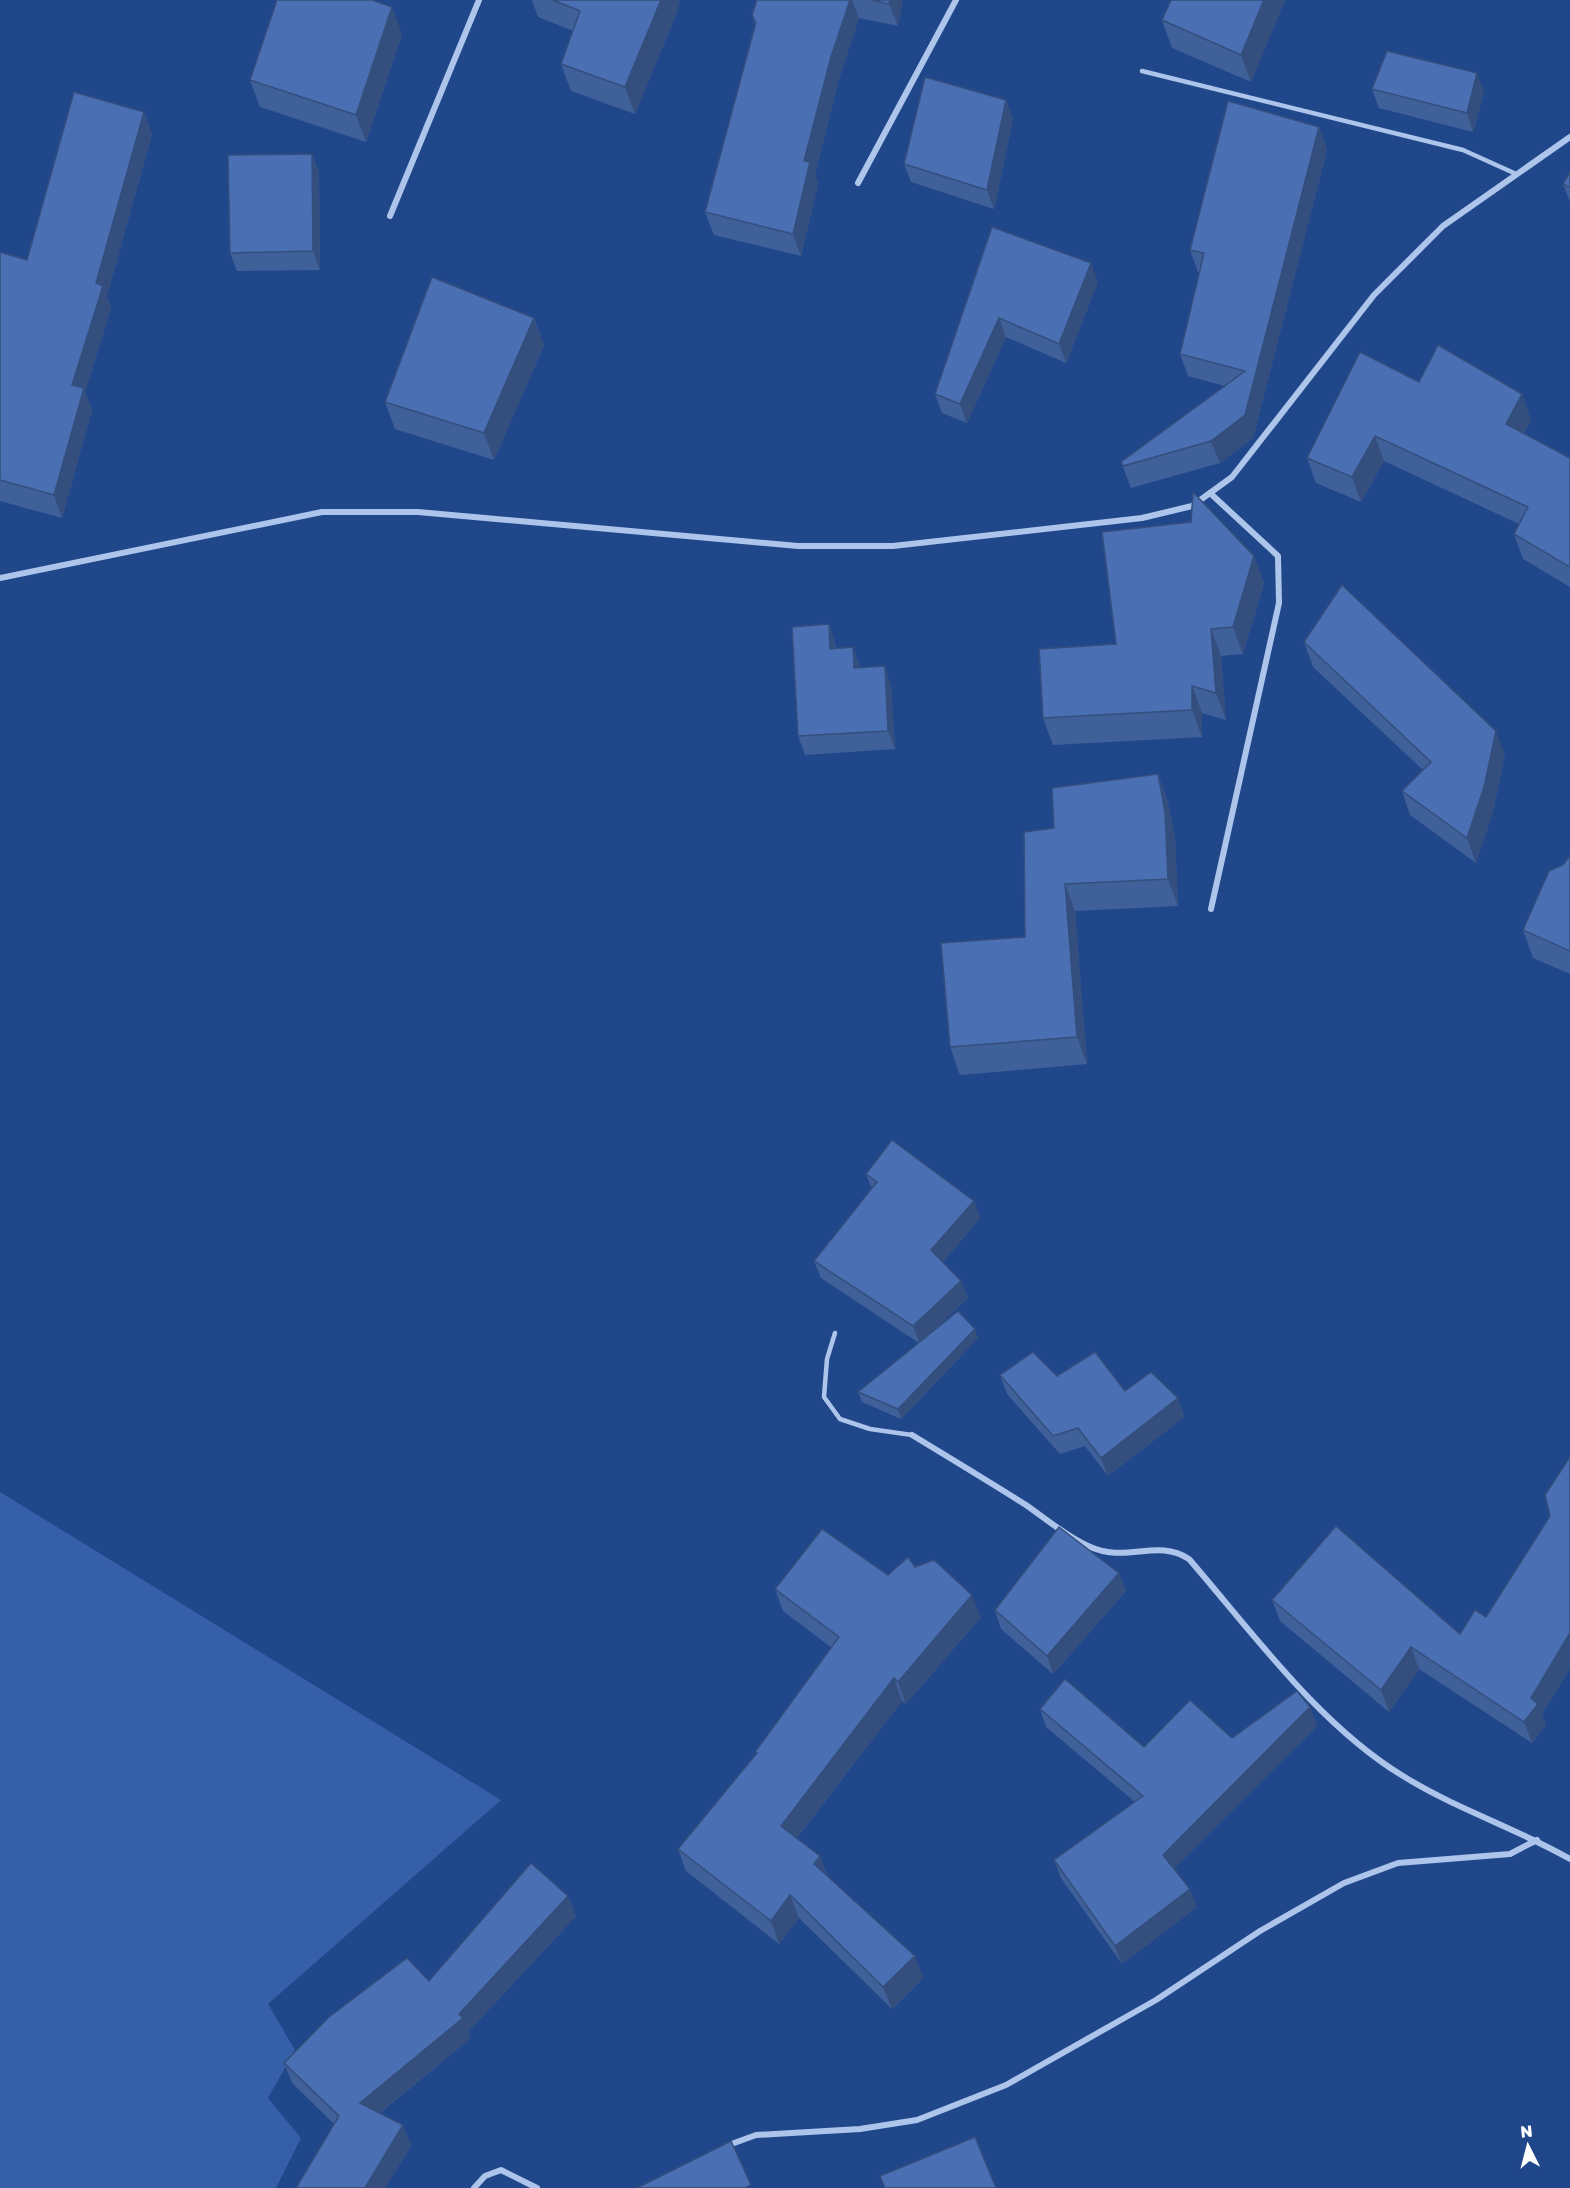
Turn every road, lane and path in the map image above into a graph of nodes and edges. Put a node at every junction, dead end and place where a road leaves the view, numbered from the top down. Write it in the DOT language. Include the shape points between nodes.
graph roads {
  1 [pos="479,0"];
  2 [pos="956,0"];
  3 [pos="1142,71"];
  4 [pos="1570,137"];
  5 [pos="1514,173"];
  6 [pos="858,183"];
  7 [pos="390,216"];
  8 [pos="1210,493"];
  9 [pos="0,578"];
  10 [pos="1211,909"];
  11 [pos="835,1333"];
  12 [pos="912,1435"];
  13 [pos="1537,1840"];
  14 [pos="1570,1859"];
  15 [pos="713,2151"];
  16 [pos="474,2188"];
  17 [pos="537,2188"];
  1 -- 7 [label="street"];
  2 -- 6 [label="street"];
  3 -- 5 [label="lane" via="1463,150"];
  4 -- 5 [label="street"];
  5 -- 8 [label="street" via="1443,226 1374,295 1232,477"];
  8 -- 9 [label="street" via="1192,506 1142,518 893,546 798,546 418,512 322,512"];
  8 -- 10 [label="street" via="1278,556 1279,592"];
  11 -- 12 [label="lane" via="824,1397 840,1419 870,1429"];
  12 -- 13 [label="street" via="1087,1545 1125,1555 1175,1550 1189,1559 1332,1722 1401,1775 1461,1808"];
  13 -- 14 [label="street"];
  13 -- 15 [label="street" via="1510,1854 1398,1863 1344,1884 1260,1931 1156,2000 1016,2079 917,2120 860,2129 756,2135"];
  16 -- 17 [label="street" via="485,2176 501,2170"];
}
